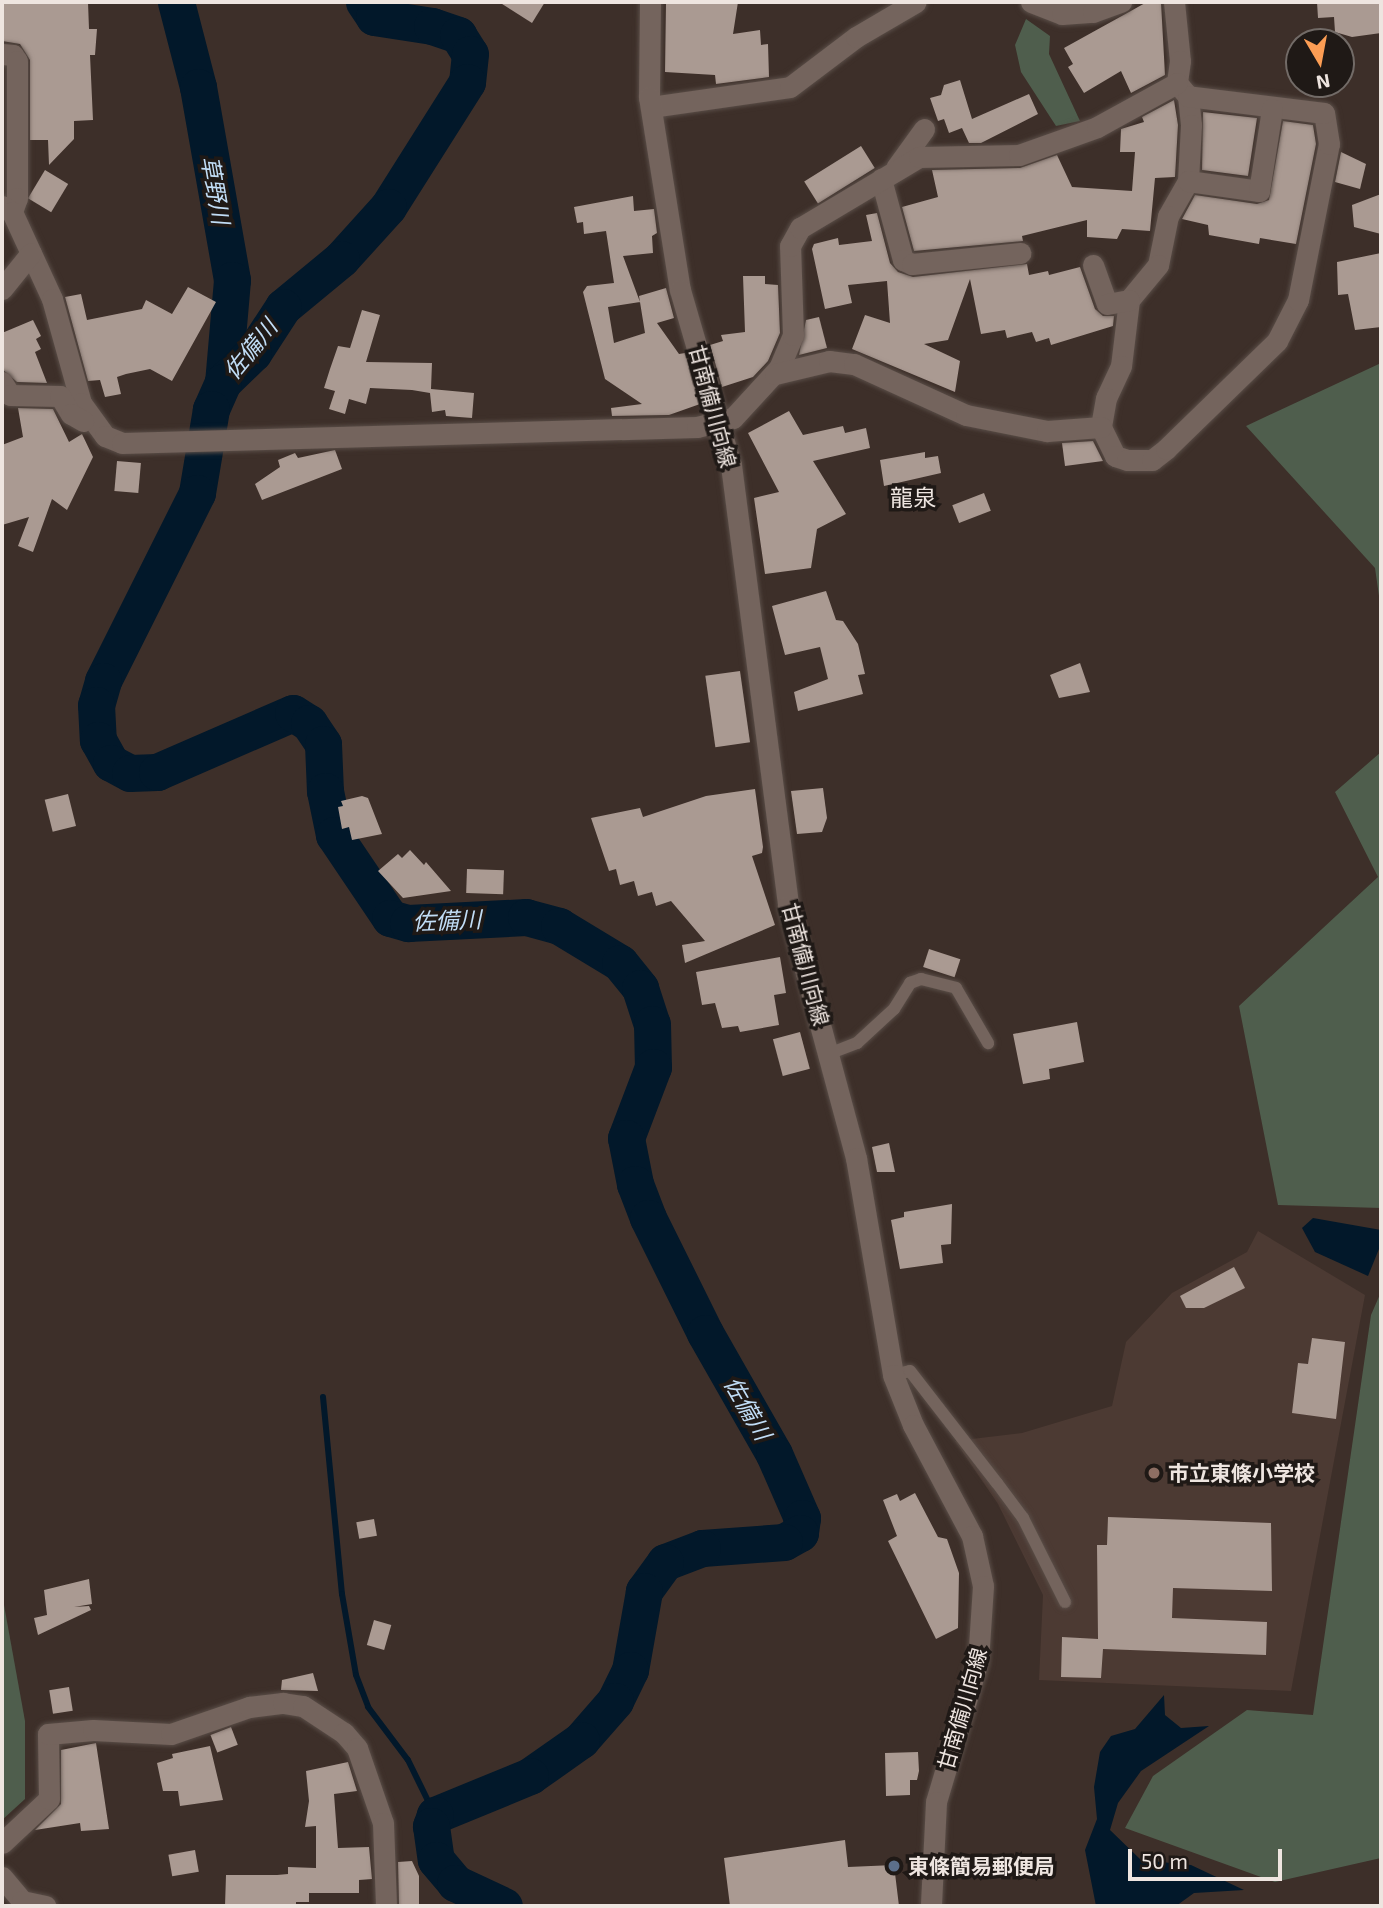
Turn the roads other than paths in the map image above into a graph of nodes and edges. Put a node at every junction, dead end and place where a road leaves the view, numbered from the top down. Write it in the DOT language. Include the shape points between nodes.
graph roads {
  1 [pos="650,2"];
  2 [pos="916,2"];
  3 [pos="1031,2"];
  4 [pos="1121,2"];
  5 [pos="1174,2"];
  6 [pos="2,54"];
  7 [pos="1182,90"];
  8 [pos="651,107"];
  9 [pos="1272,109"];
  10 [pos="924,129"];
  11 [pos="888,174"];
  12 [pos="1188,181"];
  13 [pos="7,209"];
  14 [pos="31,253"];
  15 [pos="1020,253"];
  16 [pos="1093,265"];
  17 [pos="2,289"];
  18 [pos="1129,300"];
  19 [pos="775,374"];
  20 [pos="2,382"];
  21 [pos="92,421"];
  22 [pos="720,423"];
  23 [pos="1101,427"];
  24 [pos="988,1043"];
  25 [pos="831,1053"];
  26 [pos="893,1375"];
  27 [pos="1065,1602"];
  28 [pos="2,1843"];
  29 [pos="2,1877"];
  30 [pos="45,1906"];
  31 [pos="386,1906"];
  32 [pos="931,1906"];
  1 -- 8 [label="street, 甘南備川向線"];
  2 -- 8 [label="street" via="856,37 790,88"];
  3 -- 4 [label="street" via="1062,14 1093,12"];
  5 -- 7 [label="street"];
  6 -- 13 [label="street" via="17,61 17,198"];
  7 -- 9 [label="street"];
  7 -- 11 [label="street" via="1048,146 1012,155 935,155"];
  7 -- 12 [label="street" via="1191,125"];
  8 -- 22 [label="street, 甘南備川向線" via="680,290"];
  9 -- 12 [label="street" via="1259,191"];
  9 -- 23 [label="street" via="1280,105 1324,113 1328,125 1320,199 1290,318 1255,365 1152,460 1115,456"];
  10 -- 11 [label="street"];
  11 -- 15 [label="street" via="903,260 912,264"];
  11 -- 19 [label="street" via="793,236 793,335"];
  12 -- 18 [label="street" via="1168,216 1158,265"];
  13 -- 14 [label="street"];
  14 -- 17 [label="street"];
  14 -- 21 [label="street" via="52,299 81,403"];
  16 -- 18 [label="street" via="1107,304"];
  18 -- 23 [label="street" via="1124,355 1106,398"];
  19 -- 22 [label="street" via="743,410"];
  19 -- 23 [label="street" via="829,360 854,364 966,415 1046,431"];
  20 -- 21 [label="street" via="10,395 60,396 78,421"];
  21 -- 22 [label="street" via="105,436 122,443"];
  22 -- 25 [label="street, 甘南備川向線" via="752,605 784,880"];
  24 -- 25 [label="lane" via="956,988 921,979 910,983 894,1009 857,1043"];
  25 -- 26 [label="street, 甘南備川向線" via="858,1169"];
  26 -- 27 [label="lane" via="910,1371 997,1483 1023,1518"];
  26 -- 32 [label="street, 甘南備川向線" via="913,1426 972,1536 984,1609 978,1661 936,1802"];
  28 -- 31 [label="street" via="49,1799 48,1734 93,1730 171,1734 249,1707 303,1706 344,1733 357,1748 383,1823"];
  29 -- 30 [label="street" via="22,1901"];
}
